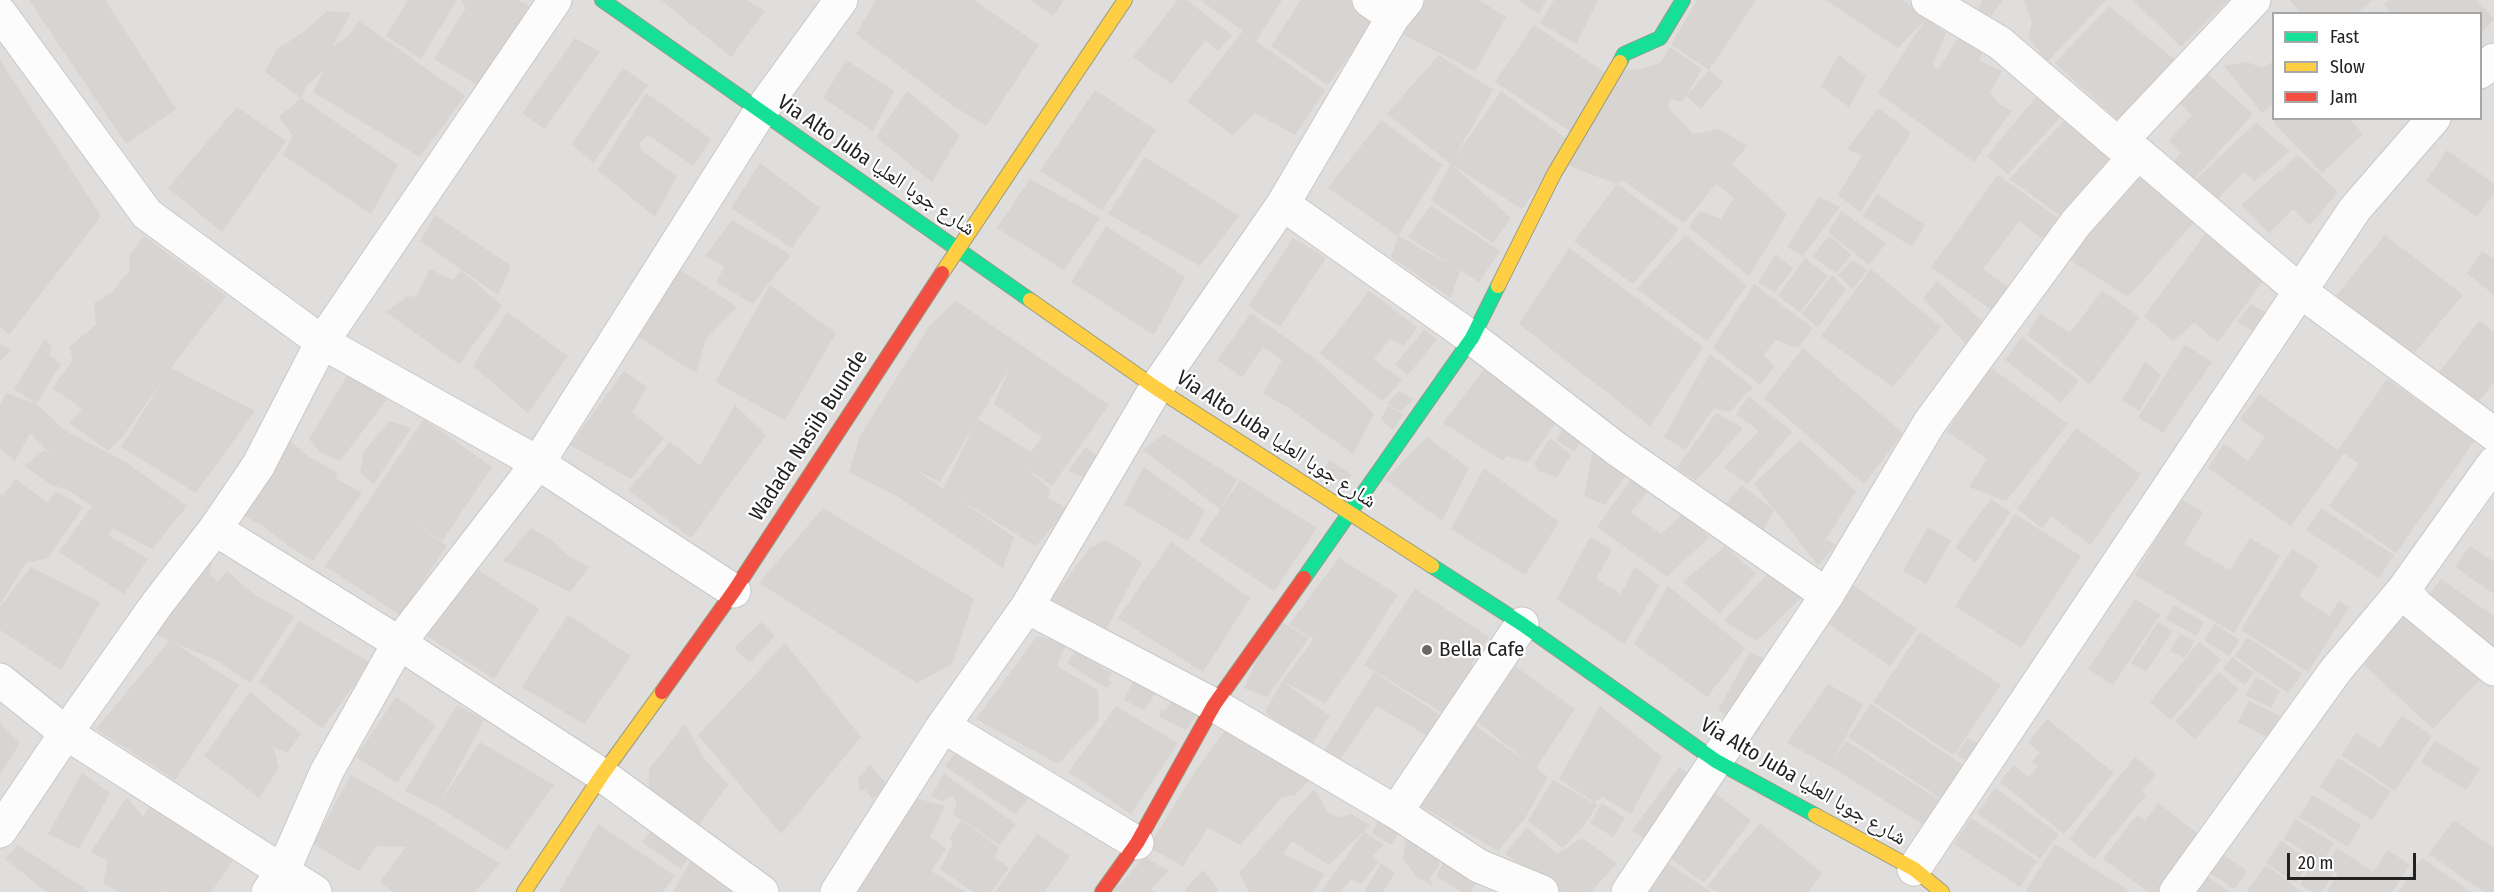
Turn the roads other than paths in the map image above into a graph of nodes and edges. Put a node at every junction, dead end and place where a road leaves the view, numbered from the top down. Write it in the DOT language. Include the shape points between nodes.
graph roads {
  1 [pos="555,0"];
  2 [pos="602,0"];
  3 [pos="840,0"];
  4 [pos="1125,0"];
  5 [pos="1683,0"];
  6 [pos="1928,0"];
  7 [pos="2254,0"];
  8 [pos="1390,6"];
  9 [pos="0,13"];
  10 [pos="2494,60"];
  11 [pos="2482,71"];
  12 [pos="760,112"];
  13 [pos="2432,120"];
  14 [pos="2128,149"];
  15 [pos="1283,204"];
  16 [pos="958,247"];
  17 [pos="2300,291"];
  18 [pos="1472,338"];
  19 [pos="322,342"];
  20 [pos="1156,388"];
  21 [pos="2494,434"];
  22 [pos="538,463"];
  23 [pos="2494,463"];
  24 [pos="1351,512"];
  25 [pos="215,529"];
  26 [pos="2404,589"];
  27 [pos="734,591"];
  28 [pos="1827,595"];
  29 [pos="1027,608"];
  30 [pos="1522,624"];
  31 [pos="399,643"];
  32 [pos="2494,669"];
  33 [pos="0,680"];
  34 [pos="1214,705"];
  35 [pos="943,726"];
  36 [pos="66,733"];
  37 [pos="1716,761"];
  38 [pos="602,775"];
  39 [pos="1396,812"];
  40 [pos="0,831"];
  41 [pos="1137,843"];
  42 [pos="1914,870"];
  43 [pos="276,882"];
  44 [pos="315,892"];
  45 [pos="524,892"];
  46 [pos="762,892"];
  47 [pos="837,892"];
  48 [pos="1102,892"];
  49 [pos="1542,892"];
  50 [pos="1628,892"];
  51 [pos="1942,892"];
  52 [pos="2176,892"];
  1 -- 19 [label="street"];
  2 -- 12 [label="street, Via Alto Juba شارع جوبا العليا"];
  3 -- 12 [label="street"];
  4 -- 16 [label="street, Wadada Nasiib Buunde"];
  5 -- 18 [label="street" via="1660,38 1624,54 1554,174"];
  6 -- 14 [label="street" via="2000,43"];
  7 -- 14 [label="street"];
  8 -- 15 [label="street"];
  9 -- 19 [label="street" via="147,214"];
  10 -- 11 [label="street"];
  12 -- 16 [label="street, Via Alto Juba شارع جوبا العليا"];
  12 -- 22 [label="street"];
  13 -- 17 [label="street" via="2355,209"];
  14 -- 17 [label="street"];
  14 -- 28 [label="street" via="1930,422"];
  15 -- 18 [label="street"];
  15 -- 20 [label="street"];
  16 -- 20 [label="street, Via Alto Juba شارع جوبا العليا"];
  16 -- 27 [label="street, Wadada Nasiib Buunde"];
  17 -- 21 [label="street"];
  17 -- 42 [label="street"];
  18 -- 24 [label="street"];
  18 -- 28 [label="street" via="1618,450"];
  19 -- 22 [label="street"];
  19 -- 25 [label="street" via="258,466"];
  20 -- 24 [label="street, Via Alto Juba شارع جوبا العليا"];
  20 -- 29 [label="street"];
  22 -- 27 [label="street"];
  22 -- 31 [label="street"];
  23 -- 26 [label="street"];
  24 -- 30 [label="street, Via Alto Juba شارع جوبا العليا"];
  24 -- 34 [label="street"];
  25 -- 31 [label="street"];
  25 -- 36 [label="street"];
  26 -- 32 [label="street" via="2416,605"];
  26 -- 52 [label="street" via="2336,670"];
  27 -- 38 [label="street, Wadada Nasiib Buunde"];
  28 -- 37 [label="street"];
  29 -- 34 [label="street"];
  29 -- 35 [label="street"];
  30 -- 37 [label="street, Via Alto Juba شارع جوبا العليا"];
  30 -- 39 [label="street"];
  31 -- 38 [label="street"];
  31 -- 43 [label="street" via="327,771"];
  33 -- 36 [label="street"];
  34 -- 39 [label="street"];
  34 -- 41 [label="street"];
  35 -- 41 [label="street"];
  35 -- 47 [label="street"];
  36 -- 40 [label="street"];
  36 -- 43 [label="street"];
  37 -- 42 [label="street, Via Alto Juba شارع جوبا العليا"];
  37 -- 50 [label="street"];
  38 -- 45 [label="street, Wadada Nasiib Buunde"];
  38 -- 46 [label="street"];
  39 -- 49 [label="street" via="1479,866"];
  41 -- 48 [label="street"];
  42 -- 51 [label="street, Via Alto Juba شارع جوبا العليا"];
  43 -- 44 [label="street"];
}
